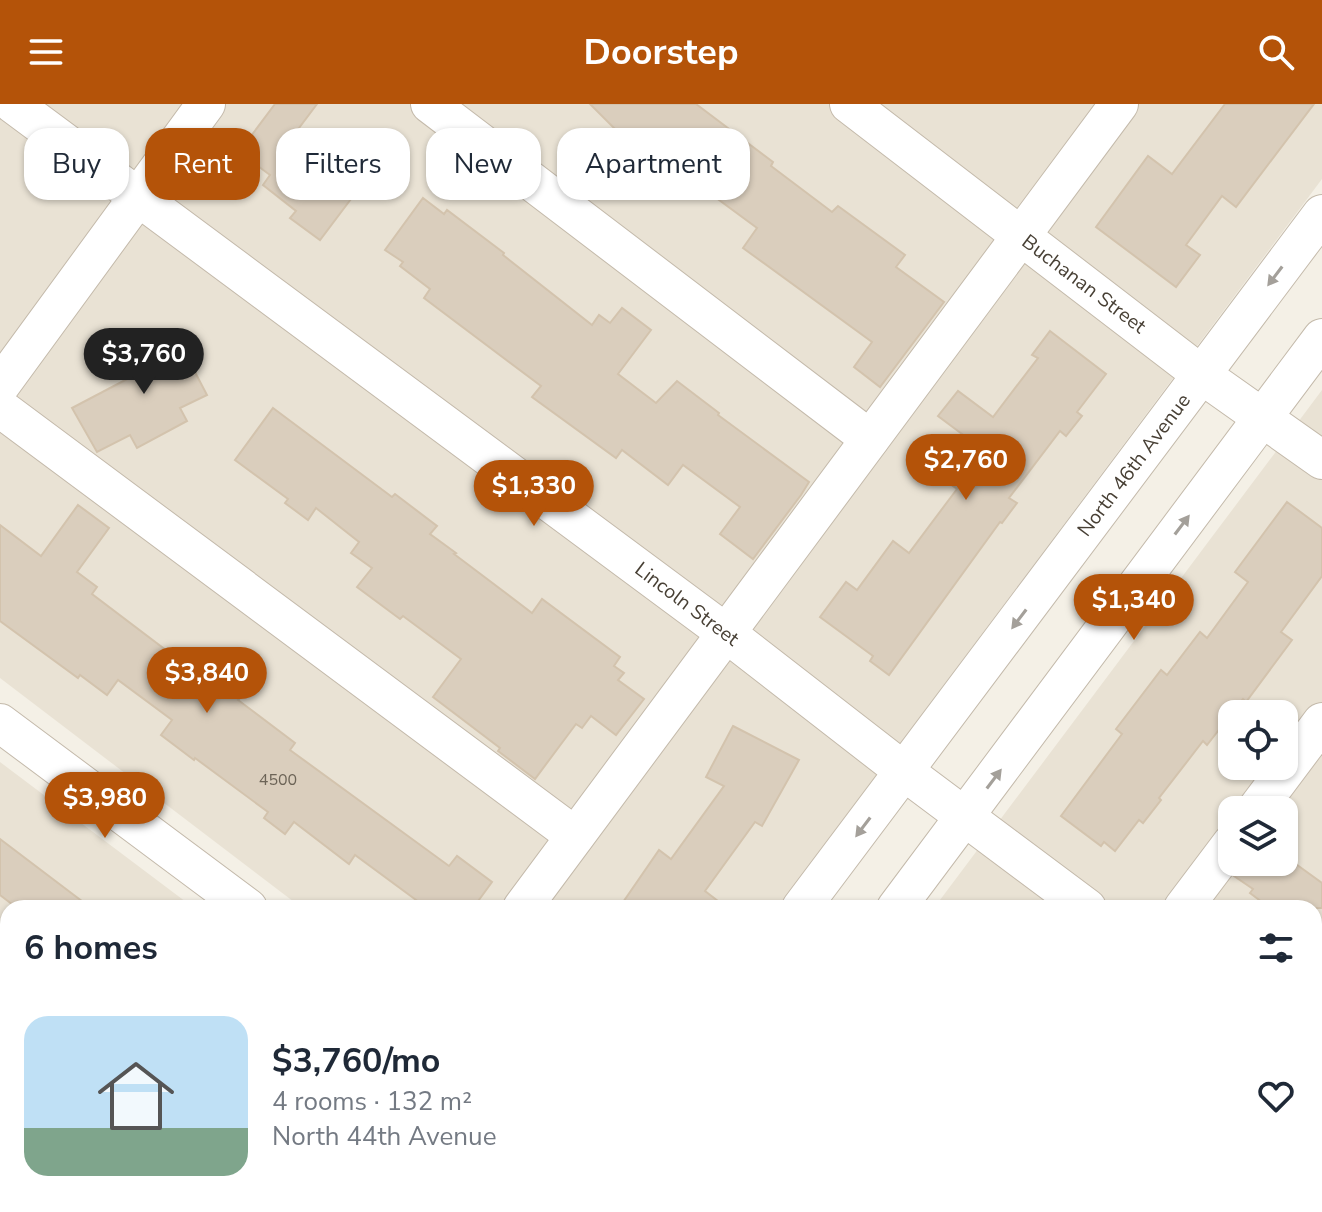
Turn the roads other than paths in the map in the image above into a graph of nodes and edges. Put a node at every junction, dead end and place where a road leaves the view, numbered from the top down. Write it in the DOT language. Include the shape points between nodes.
graph roads {
  1 [pos="13,104"];
  2 [pos="206,104"];
  3 [pos="430,104"];
  4 [pos="849,104"];
  5 [pos="1119,104"];
  6 [pos="140,197"];
  7 [pos="1322,214"];
  8 [pos="1021,236"];
  9 [pos="1322,338"];
  10 [pos="1202,375"];
  11 [pos="0,386"];
  12 [pos="0,408"];
  13 [pos="1263,418"];
  14 [pos="870,439"];
  15 [pos="1322,460"];
  16 [pos="726,633"];
  17 [pos="1322,722"];
  18 [pos="0,723"];
  19 [pos="1310,762"];
  20 [pos="905,772"];
  21 [pos="1272,796"];
  22 [pos="965,817"];
  23 [pos="575,836"];
  24 [pos="1218,862"];
  25 [pos="237,900"];
  26 [pos="528,900"];
  27 [pos="807,900"];
  28 [pos="902,900"];
  29 [pos="1076,900"];
  30 [pos="1189,900"];
  1 -- 6 [label="street, Lincoln Street"];
  2 -- 6 [label="street"];
  3 -- 14 [label="street"];
  4 -- 8 [label="street, Buchanan Street"];
  5 -- 8 [label="street"];
  6 -- 11 [label="street"];
  6 -- 16 [label="street, Lincoln Street"];
  7 -- 10 [label="street, North 46th Avenue, one-way"];
  8 -- 10 [label="street, Buchanan Street"];
  8 -- 14 [label="street"];
  9 -- 13 [label="street"];
  10 -- 13 [label="street, Buchanan Street"];
  10 -- 20 [label="street, North 46th Avenue, one-way"];
  12 -- 23 [label="street"];
  13 -- 15 [label="street, Buchanan Street"];
  22 -- 13 [label="street, one-way"];
  14 -- 16 [label="street"];
  16 -- 20 [label="street, Lincoln Street"];
  16 -- 23 [label="street"];
  17 -- 19 [label="street"];
  18 -- 25 [label="street"];
  19 -- 21 [label="street"];
  20 -- 22 [label="street, Lincoln Street"];
  20 -- 27 [label="street, North 46th Avenue, one-way"];
  22 -- 28 [label="street"];
  22 -- 29 [label="street, Lincoln Street"];
  23 -- 26 [label="street"];
  24 -- 30 [label="street"];
}
